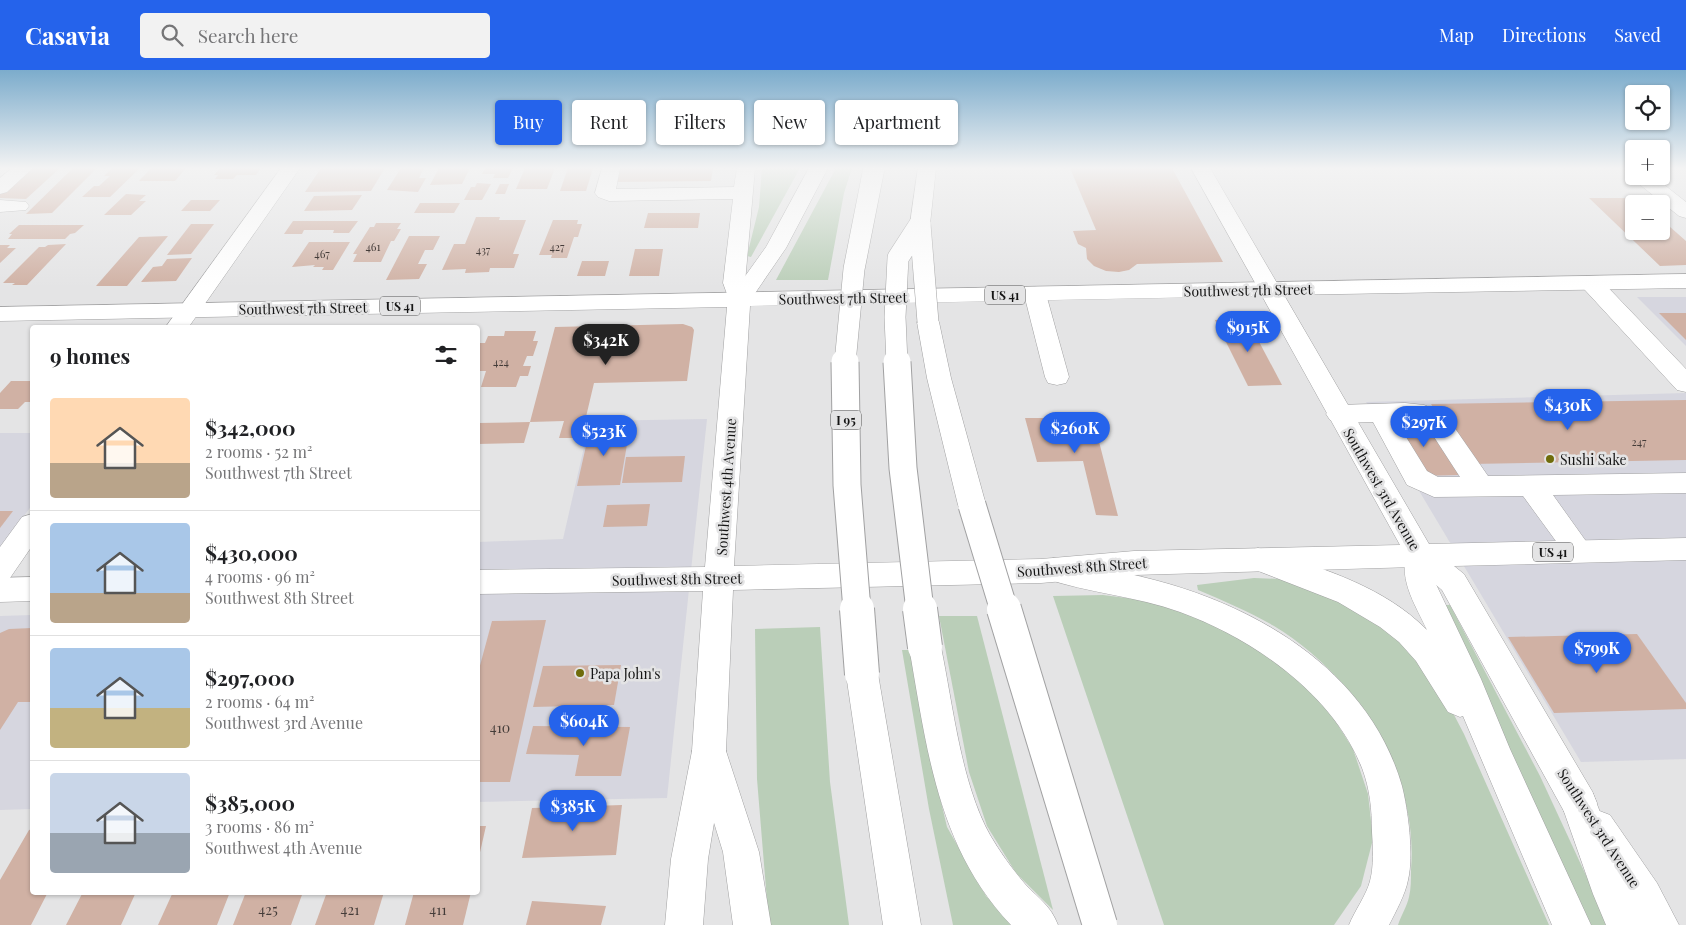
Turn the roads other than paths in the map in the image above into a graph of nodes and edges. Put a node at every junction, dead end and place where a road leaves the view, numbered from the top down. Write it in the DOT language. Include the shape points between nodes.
graph roads {
  1 [pos="262,208"];
  2 [pos="742,208"];
  3 [pos="798,208"];
  4 [pos="866,208"];
  5 [pos="922,208"];
  6 [pos="1223,208"];
  7 [pos="920,224"];
  8 [pos="1686,281"];
  9 [pos="1592,284"];
  10 [pos="1270,290"];
  11 [pos="1035,294"];
  12 [pos="740,300"];
  13 [pos="0,314"];
  14 [pos="182,319"];
  15 [pos="1057,377"];
  16 [pos="1686,384"];
  17 [pos="1394,413"];
  18 [pos="1339,414"];
  19 [pos="1686,483"];
  20 [pos="1530,485"];
  21 [pos="1480,486"];
  22 [pos="30,528"];
  23 [pos="1686,549"];
  24 [pos="1579,551"];
  25 [pos="1420,555"];
  26 [pos="1258,559"];
  27 [pos="0,570"];
  28 [pos="1054,570"];
  29 [pos="719,579"];
  30 [pos="480,582"];
  31 [pos="30,589"];
  32 [pos="0,590"];
  33 [pos="709,751"];
  34 [pos="1495,754"];
  35 [pos="1579,803"];
  36 [pos="684,925"];
  37 [pos="752,925"];
  38 [pos="902,925"];
  39 [pos="1039,925"];
  40 [pos="1100,925"];
  41 [pos="1368,925"];
  42 [pos="1572,925"];
  43 [pos="1626,925"];
  44 [pos="1660,925"];
  1 -- 14 [label="main road"];
  2 -- 12 [label="main road, Southwest 4th Avenue" via="734,283"];
  3 -- 12 [label="main road" via="776,248"];
  4 -- 38 [label="main road, I 95, bridge" via="856,254 845,370 848,496 862,674"];
  5 -- 7 [label="main road"];
  6 -- 10 [label="main road, Southwest 3rd Avenue"];
  7 -- 39 [label="main road, bridge" via="898,258 895,317 903,468 925,647 953,786 970,832 990,870 1018,906"];
  7 -- 40 [label="main road, bridge" via="928,322 939,378 972,504"];
  8 -- 9 [label="main road, Southwest 7th Street / US 41"];
  9 -- 10 [label="main road, Southwest 7th Street / US 41"];
  9 -- 16 [label="main road"];
  10 -- 11 [label="main road, Southwest 7th Street / US 41"];
  10 -- 18 [label="main road, Southwest 3rd Avenue"];
  11 -- 12 [label="main road, Southwest 7th Street / US 41"];
  11 -- 15 [label="main road"];
  12 -- 14 [label="main road, Southwest 7th Street / US 41"];
  12 -- 29 [label="main road, Southwest 4th Avenue"];
  13 -- 14 [label="main road, Southwest 7th Street / US 41"];
  17 -- 18 [label="main road"];
  17 -- 21 [label="main road" via="1419,412 1436,420"];
  17 -- 21 [label="main road" via="1386,416 1385,424 1417,478 1434,487"];
  18 -- 25 [label="main road, Southwest 3rd Avenue"];
  19 -- 20 [label="main road"];
  20 -- 21 [label="main road"];
  20 -- 24 [label="main road"];
  22 -- 27 [label="main road"];
  23 -- 24 [label="main road, Southwest 8th Street / US 41"];
  24 -- 25 [label="main road, Southwest 8th Street / US 41"];
  25 -- 26 [label="main road, Southwest 8th Street / US 41"];
  25 -- 34 [label="main road" via="1419,580"];
  25 -- 35 [label="main road, Southwest 3rd Avenue" via="1453,582"];
  26 -- 28 [label="main road, Southwest 8th Street / US 41" via="1134,563"];
  26 -- 34 [label="main road" via="1340,588 1395,620 1427,650"];
  28 -- 29 [label="main road, Southwest 8th Street / US 41"];
  28 -- 41 [label="main road" via="1142,589 1205,608 1268,638 1329,688 1359,726 1378,766 1393,824 1389,884"];
  29 -- 30 [label="main road, Southwest 8th Street / US 41"];
  29 -- 33 [label="main road, Southwest 4th Avenue"];
  31 -- 32 [label="main road"];
  33 -- 36 [label="main road, Southwest 4th Avenue" via="692,834"];
  33 -- 37 [label="main road" via="741,852"];
  34 -- 42 [label="main road"];
  35 -- 43 [label="main road"];
  35 -- 44 [label="main road, Southwest 3rd Avenue" via="1644,896"];
}
